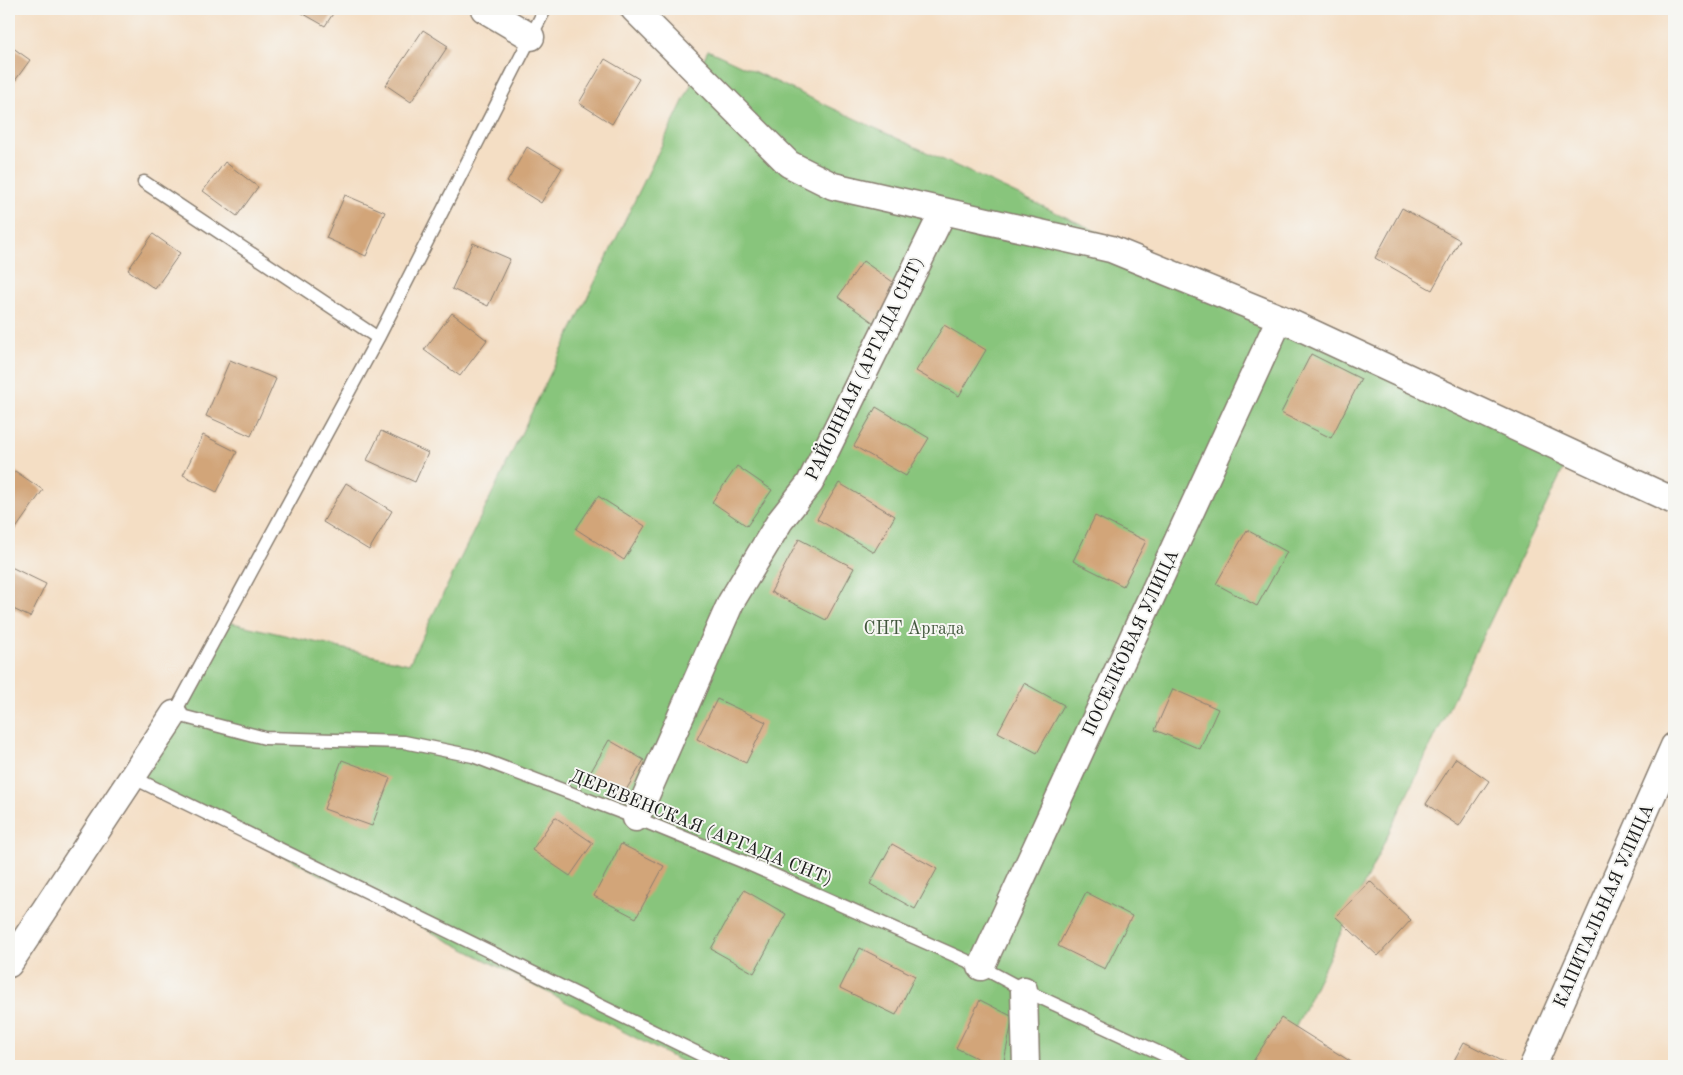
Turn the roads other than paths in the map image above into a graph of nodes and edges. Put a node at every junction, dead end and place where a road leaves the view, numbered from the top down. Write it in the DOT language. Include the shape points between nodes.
graph roads {
  1 [pos="484,9"];
  2 [pos="545,9"];
  3 [pos="634,9"];
  4 [pos="531,37"];
  5 [pos="144,182"];
  6 [pos="943,212"];
  7 [pos="1280,318"];
  8 [pos="378,338"];
  9 [pos="1674,501"];
  10 [pos="174,714"];
  11 [pos="1674,746"];
  12 [pos="132,777"];
  13 [pos="636,818"];
  14 [pos="9,964"];
  15 [pos="981,967"];
  16 [pos="1024,990"];
  17 [pos="724,1066"];
  18 [pos="1026,1066"];
  19 [pos="1188,1066"];
  20 [pos="1533,1066"];
  1 -- 4 [label="street"];
  2 -- 4 [label="lane"];
  3 -- 6 [label="street" via="789,164 833,186"];
  4 -- 8 [label="lane"];
  5 -- 8 [label="lane"];
  6 -- 7 [label="street" via="1111,249"];
  6 -- 13 [label="street, РАЙОННАЯ (АРГАДА СНТ)" via="810,483 780,521 730,602"];
  7 -- 9 [label="street"];
  7 -- 15 [label="street, ПОСЕЛКОВАЯ УЛИЦА"];
  8 -- 10 [label="lane"];
  10 -- 12 [label="street"];
  10 -- 13 [label="lane, ДЕРЕВЕНСКАЯ (АРГАДА СНТ)" via="265,738 404,742 473,756"];
  11 -- 20 [label="street, КАПИТАЛЬНАЯ УЛИЦА"];
  12 -- 14 [label="street"];
  12 -- 17 [label="lane"];
  13 -- 15 [label="lane, ДЕРЕВЕНСКАЯ (АРГАДА СНТ)"];
  15 -- 16 [label="lane, ДЕРЕВЕНСКАЯ (АРГАДА СНТ)"];
  16 -- 18 [label="street"];
  16 -- 19 [label="lane, ДЕРЕВЕНСКАЯ (АРГАДА СНТ)"];
}
